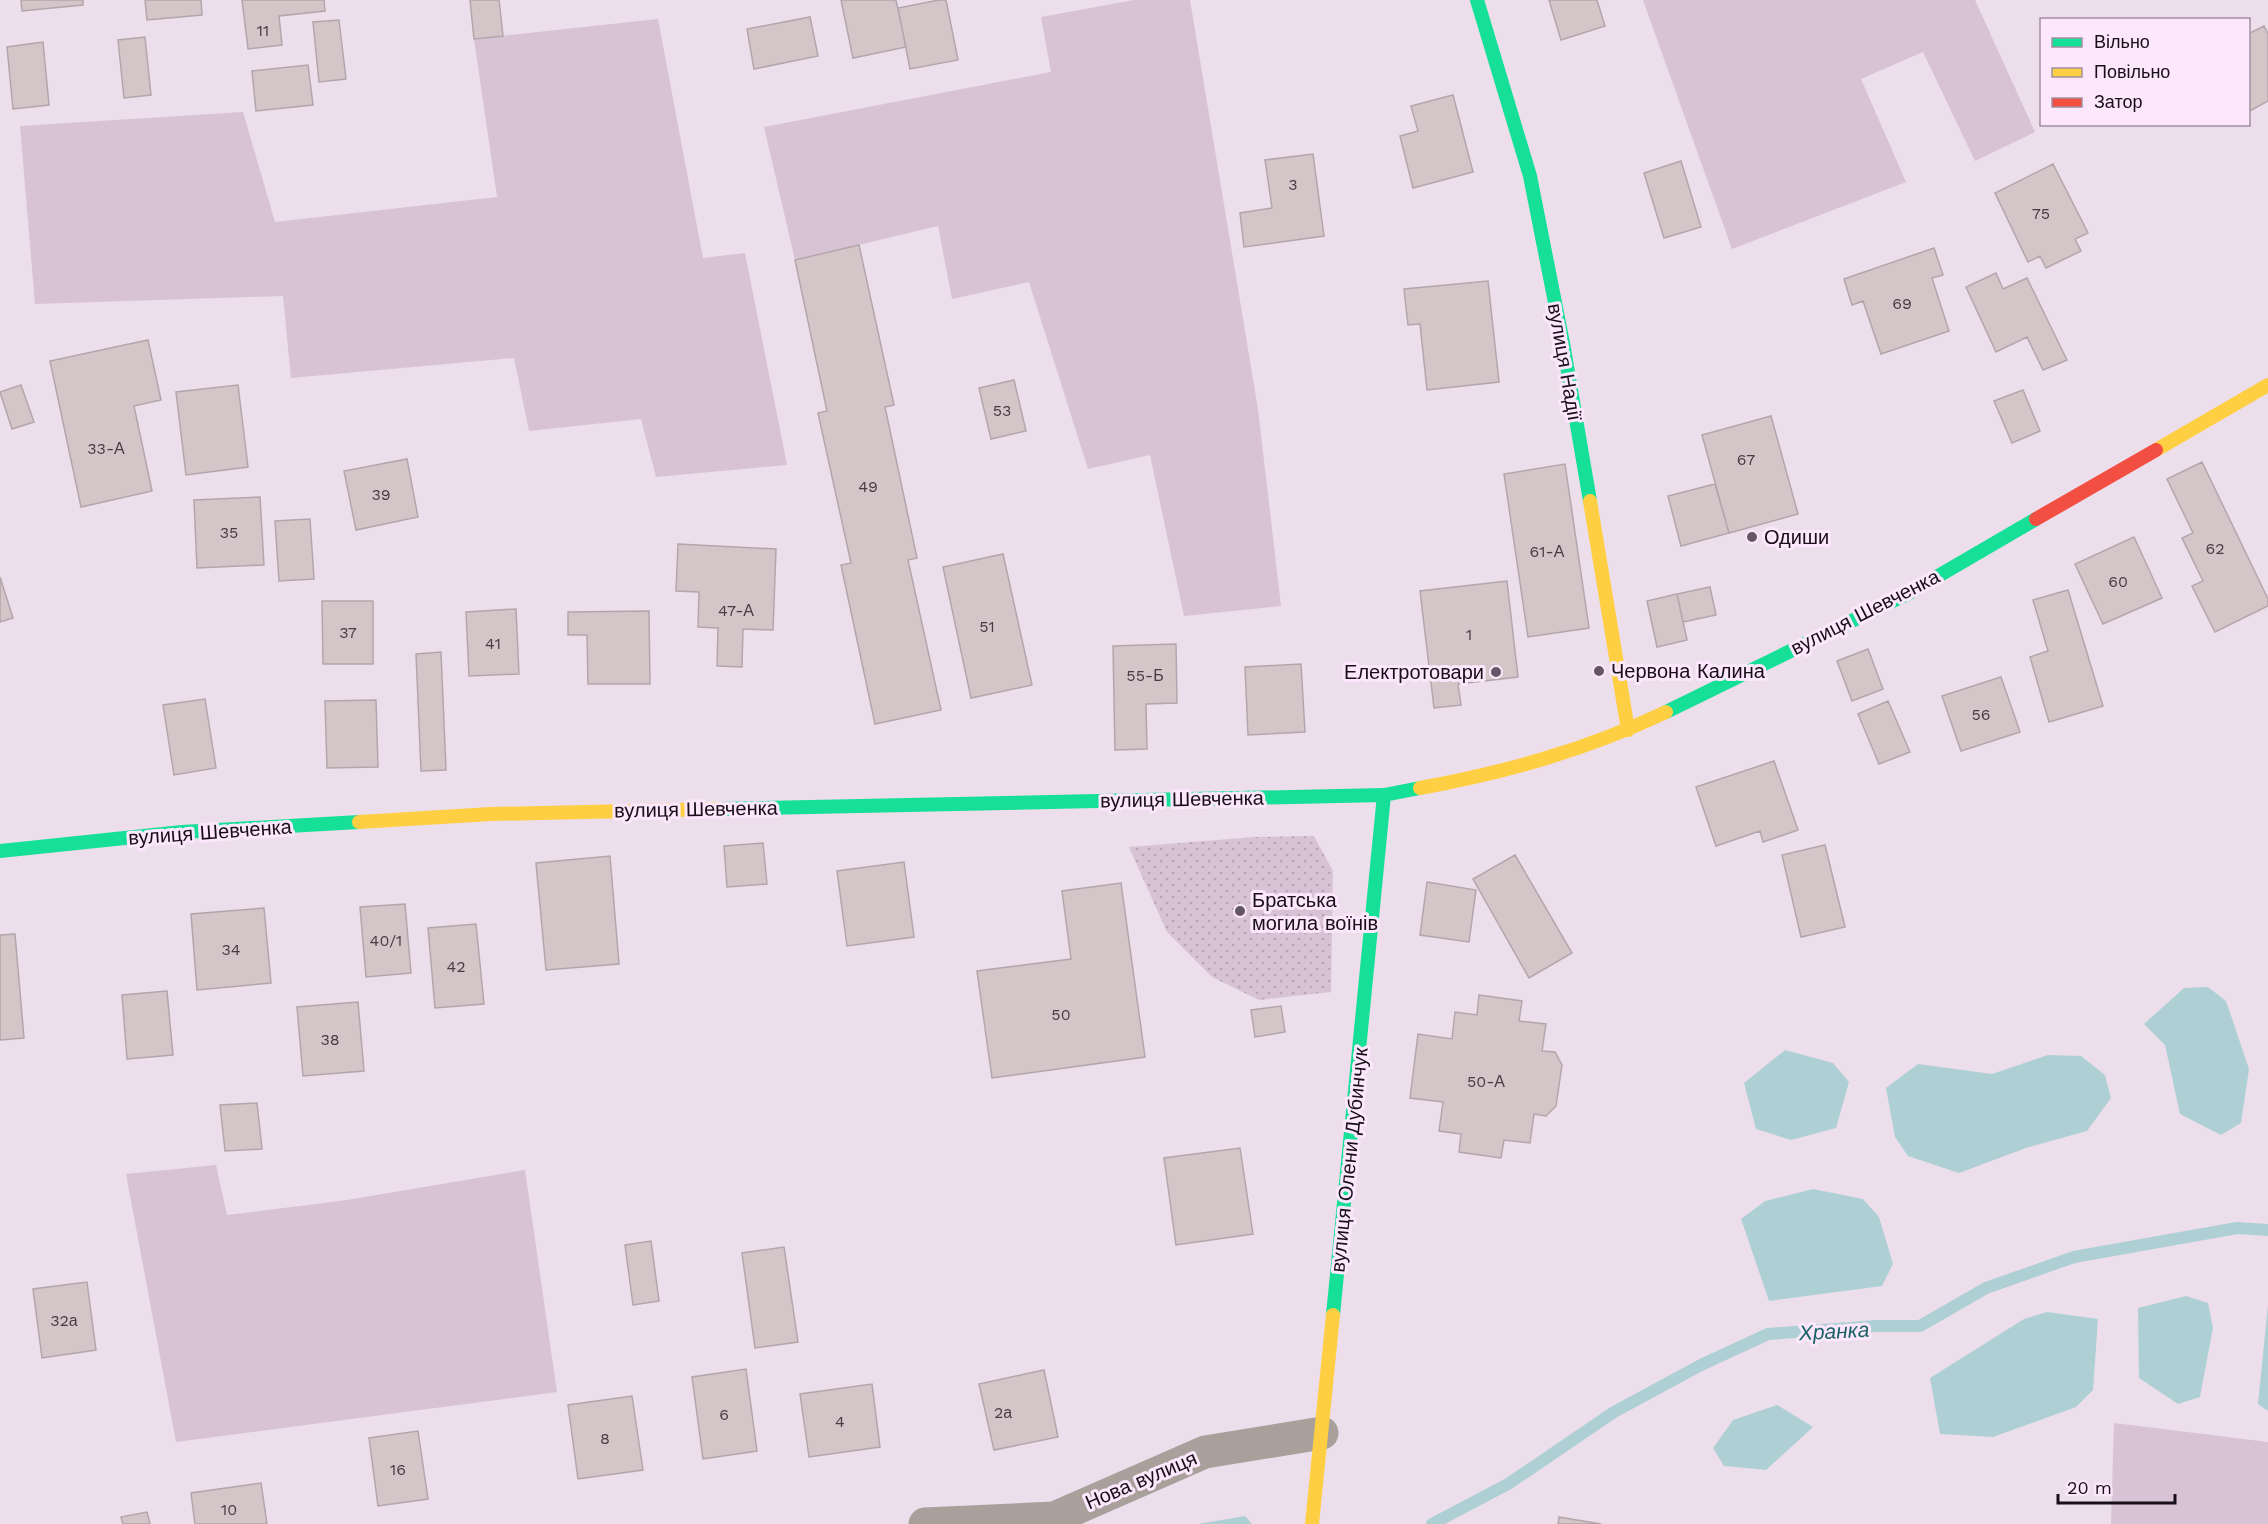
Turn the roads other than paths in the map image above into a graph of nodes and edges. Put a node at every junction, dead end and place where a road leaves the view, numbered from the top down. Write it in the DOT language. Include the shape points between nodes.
graph roads {
  1 [pos="1477,0"];
  2 [pos="2268,385"];
  3 [pos="1628,730"];
  4 [pos="1384,795"];
  5 [pos="0,851"];
  6 [pos="1322,1433"];
  7 [pos="1052,1521"];
  8 [pos="925,1524"];
  9 [pos="1312,1524"];
  1 -- 3 [label="main road, вулиця Надії" via="1530,176 1563,343"];
  2 -- 3 [label="main road, вулиця Шевченка" via="1909,593"];
  3 -- 4 [label="main road, вулиця Шевченка" via="1565,754 1481,777"];
  4 -- 5 [label="main road, вулиця Шевченка" via="491,814 182,832"];
  4 -- 6 [label="main road, вулиця Олени Дубинчук"];
  6 -- 7 [label="street, Нова вулиця" via="1205,1452"];
  6 -- 9 [label="main road, вулиця Олени Дубинчук"];
  7 -- 8 [label="street, Нова вулиця"];
}
